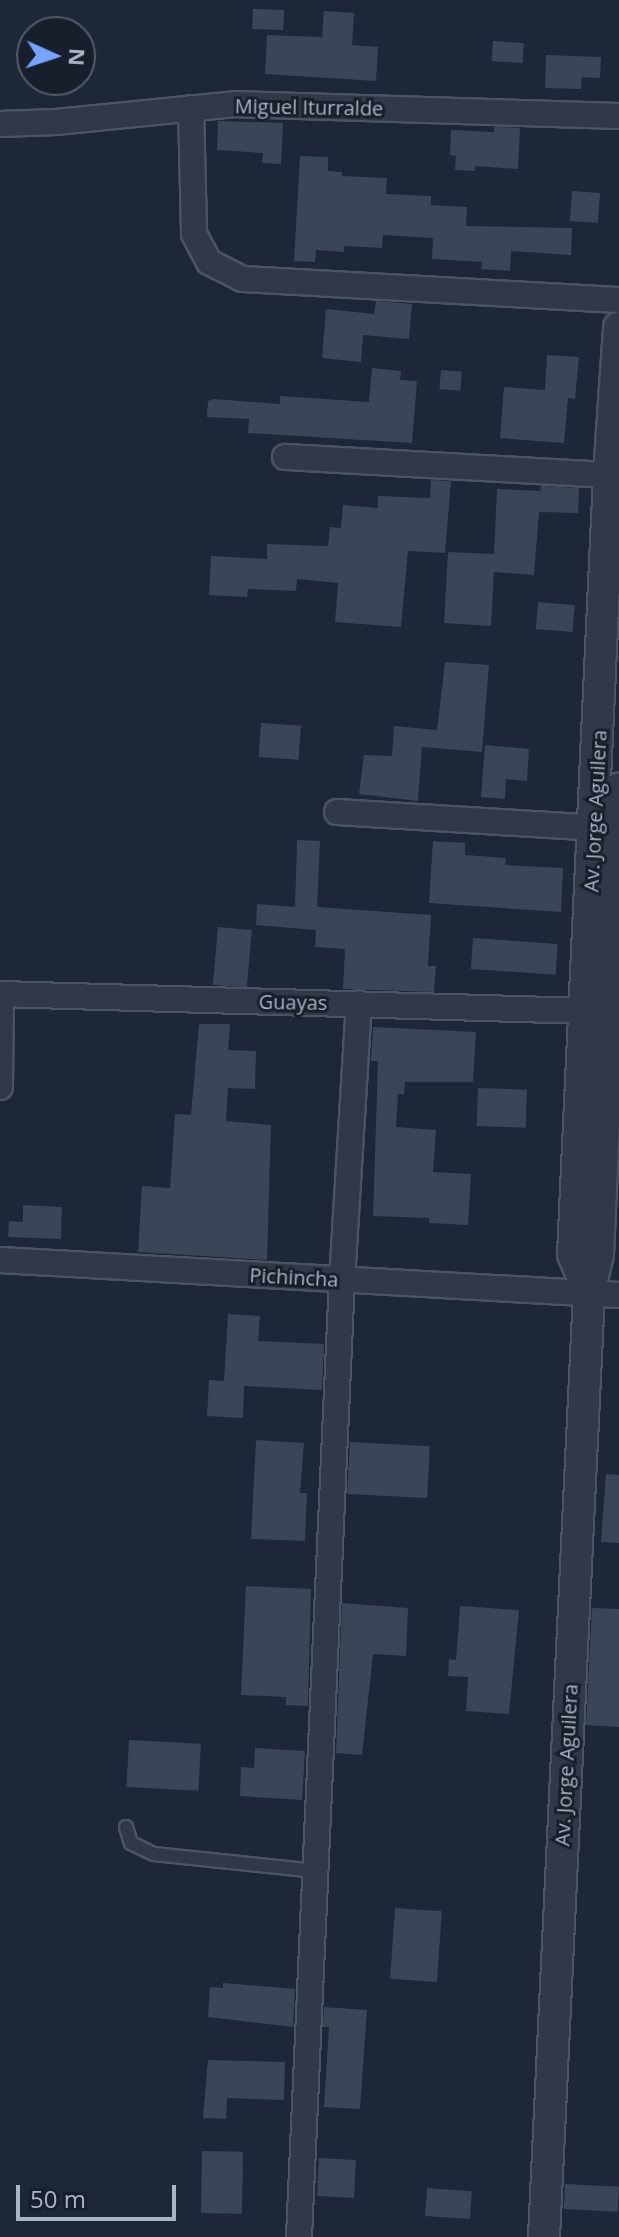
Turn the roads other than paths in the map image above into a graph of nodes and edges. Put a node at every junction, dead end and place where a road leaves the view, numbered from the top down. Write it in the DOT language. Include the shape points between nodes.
graph roads {
  1 [pos="191,108"];
  2 [pos="619,116"];
  3 [pos="0,124"];
  4 [pos="619,300"];
  5 [pos="619,327"];
  6 [pos="285,457"];
  7 [pos="609,475"];
  8 [pos="619,788"];
  9 [pos="337,812"];
  10 [pos="610,834"];
  11 [pos="1,994"];
  12 [pos="359,1004"];
  13 [pos="605,1015"];
  14 [pos="0,1087"];
  15 [pos="0,1260"];
  16 [pos="342,1280"];
  17 [pos="589,1293"];
  18 [pos="619,1295"];
  19 [pos="126,1827"];
  20 [pos="316,1871"];
  21 [pos="299,2237"];
  22 [pos="544,2237"];
  1 -- 2 [label="street, Miguel Iturralde" via="235,104"];
  1 -- 3 [label="street, Miguel Iturralde"];
  1 -- 4 [label="street" via="194,234 209,262 242,279"];
  5 -- 7 [label="street, Av. Jorge Aguilera"];
  6 -- 7 [label="street"];
  7 -- 10 [label="street, Av. Jorge Aguilera"];
  8 -- 10 [label="street, Av. Jorge Aguilera"];
  9 -- 10 [label="street"];
  10 -- 13 [label="street, Av. Jorge Aguilera"];
  11 -- 12 [label="street, Guayas"];
  11 -- 14 [label="street"];
  12 -- 13 [label="street, Guayas"];
  12 -- 16 [label="street"];
  13 -- 17 [label="street, Av. Jorge Aguilera" via="573,1254"];
  15 -- 16 [label="street, Pichincha"];
  16 -- 17 [label="street, Pichincha"];
  16 -- 20 [label="street"];
  17 -- 18 [label="street, Pichincha"];
  17 -- 22 [label="street, Av. Jorge Aguilera"];
  19 -- 20 [label="lane" via="131,1843 154,1854"];
  20 -- 21 [label="street"];
}
